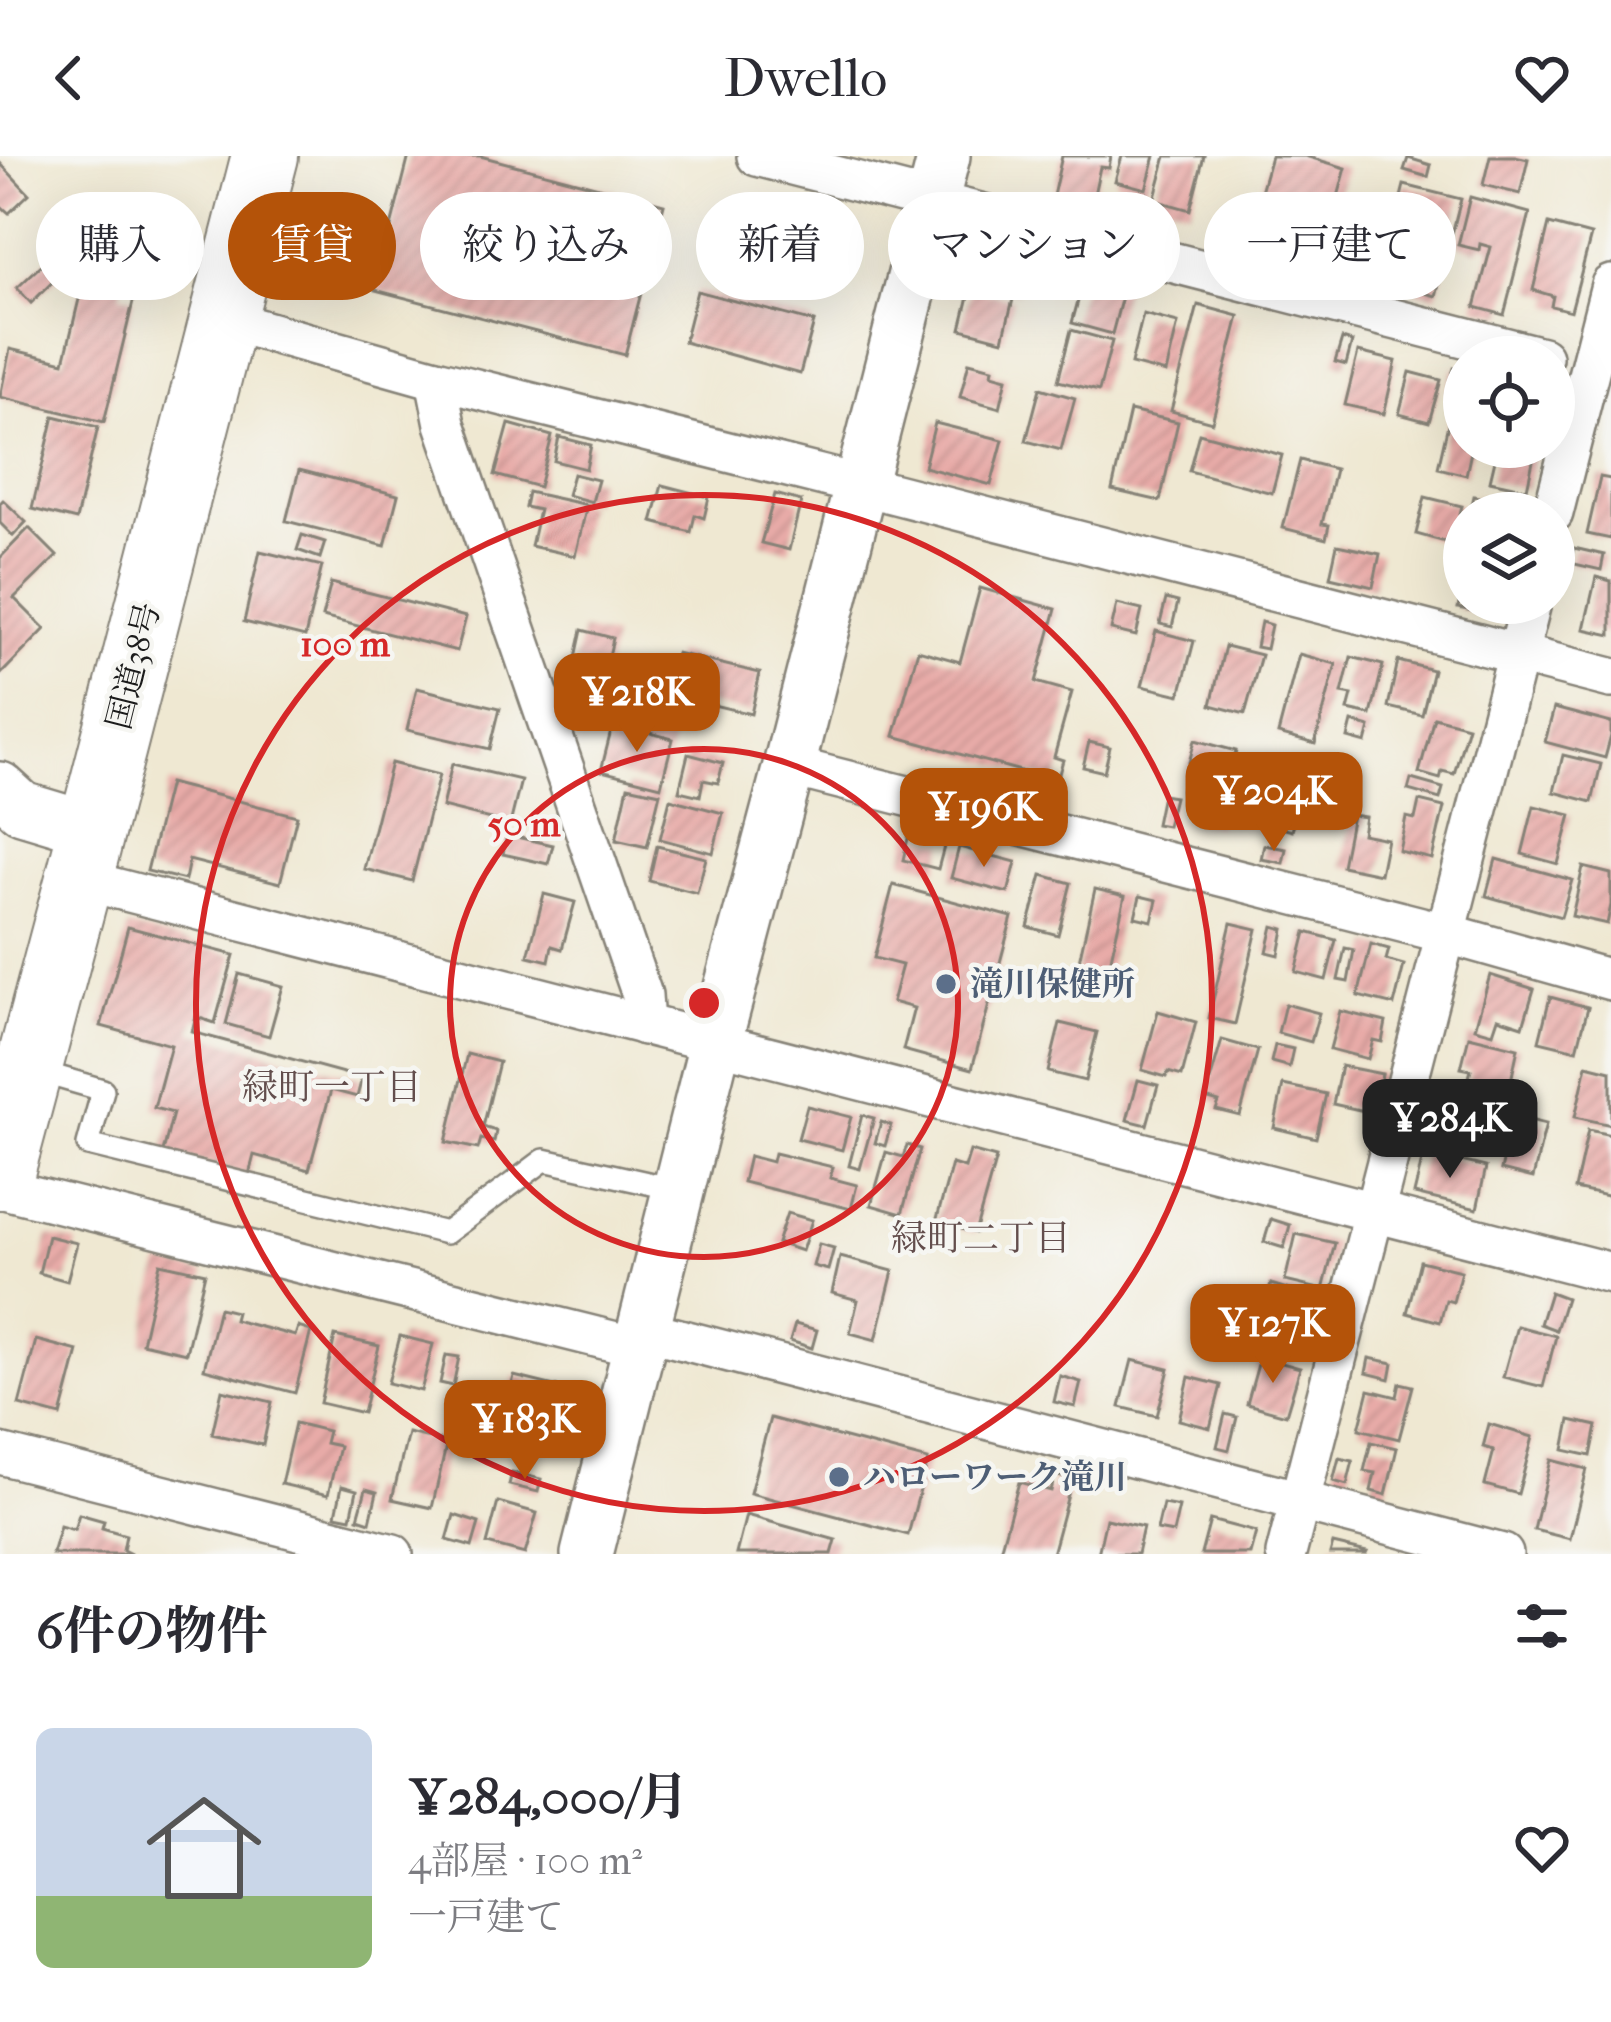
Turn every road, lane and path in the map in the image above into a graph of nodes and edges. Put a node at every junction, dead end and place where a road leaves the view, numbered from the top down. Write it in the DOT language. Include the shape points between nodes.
graph roads {
  1 [pos="265,156"];
  2 [pos="757,156"];
  3 [pos="938,178"];
  4 [pos="1611,285"];
  5 [pos="222,319"];
  6 [pos="1471,336"];
  7 [pos="1584,368"];
  8 [pos="436,380"];
  9 [pos="860,484"];
  10 [pos="1557,492"];
  11 [pos="1526,624"];
  12 [pos="1519,655"];
  13 [pos="1611,678"];
  14 [pos="789,766"];
  15 [pos="0,788"];
  16 [pos="86,854"];
  17 [pos="1445,933"];
  18 [pos="1611,980"];
  19 [pos="644,1025"];
  20 [pos="715,1044"];
  21 [pos="28,1068"];
  22 [pos="0,1176"];
  23 [pos="0,1188"];
  24 [pos="679,1190"];
  25 [pos="1375,1215"];
  26 [pos="1611,1274"];
  27 [pos="643,1339"];
  28 [pos="0,1454"];
  29 [pos="1299,1501"];
  30 [pos="393,1554"];
  31 [pos="587,1554"];
  32 [pos="1286,1554"];
  33 [pos="1504,1554"];
  1 -- 5 [label="highway, 国道38号"];
  2 -- 3 [label="street"];
  3 -- 6 [label="street"];
  3 -- 9 [label="street"];
  4 -- 7 [label="street"];
  5 -- 8 [label="street"];
  5 -- 16 [label="highway, 国道38号"];
  7 -- 10 [label="street"];
  8 -- 9 [label="street"];
  8 -- 19 [label="street" via="642,995"];
  9 -- 12 [label="street"];
  9 -- 14 [label="street"];
  11 -- 12 [label="street"];
  12 -- 13 [label="street"];
  12 -- 17 [label="street"];
  14 -- 17 [label="street"];
  14 -- 20 [label="street"];
  15 -- 16 [label="street"];
  16 -- 19 [label="street"];
  16 -- 21 [label="highway, 国道38号"];
  17 -- 18 [label="street"];
  17 -- 25 [label="street"];
  19 -- 20 [label="street"];
  20 -- 24 [label="street"];
  20 -- 25 [label="street"];
  21 -- 22 [label="highway, 国道38号"];
  21 -- 24 [label="lane" via="104,1090 88,1145 446,1233 544,1160"];
  23 -- 27 [label="street"];
  24 -- 27 [label="street"];
  25 -- 26 [label="street"];
  25 -- 29 [label="street"];
  27 -- 29 [label="street"];
  27 -- 31 [label="street"];
  28 -- 30 [label="street"];
  29 -- 32 [label="street"];
  29 -- 33 [label="street"];
}
